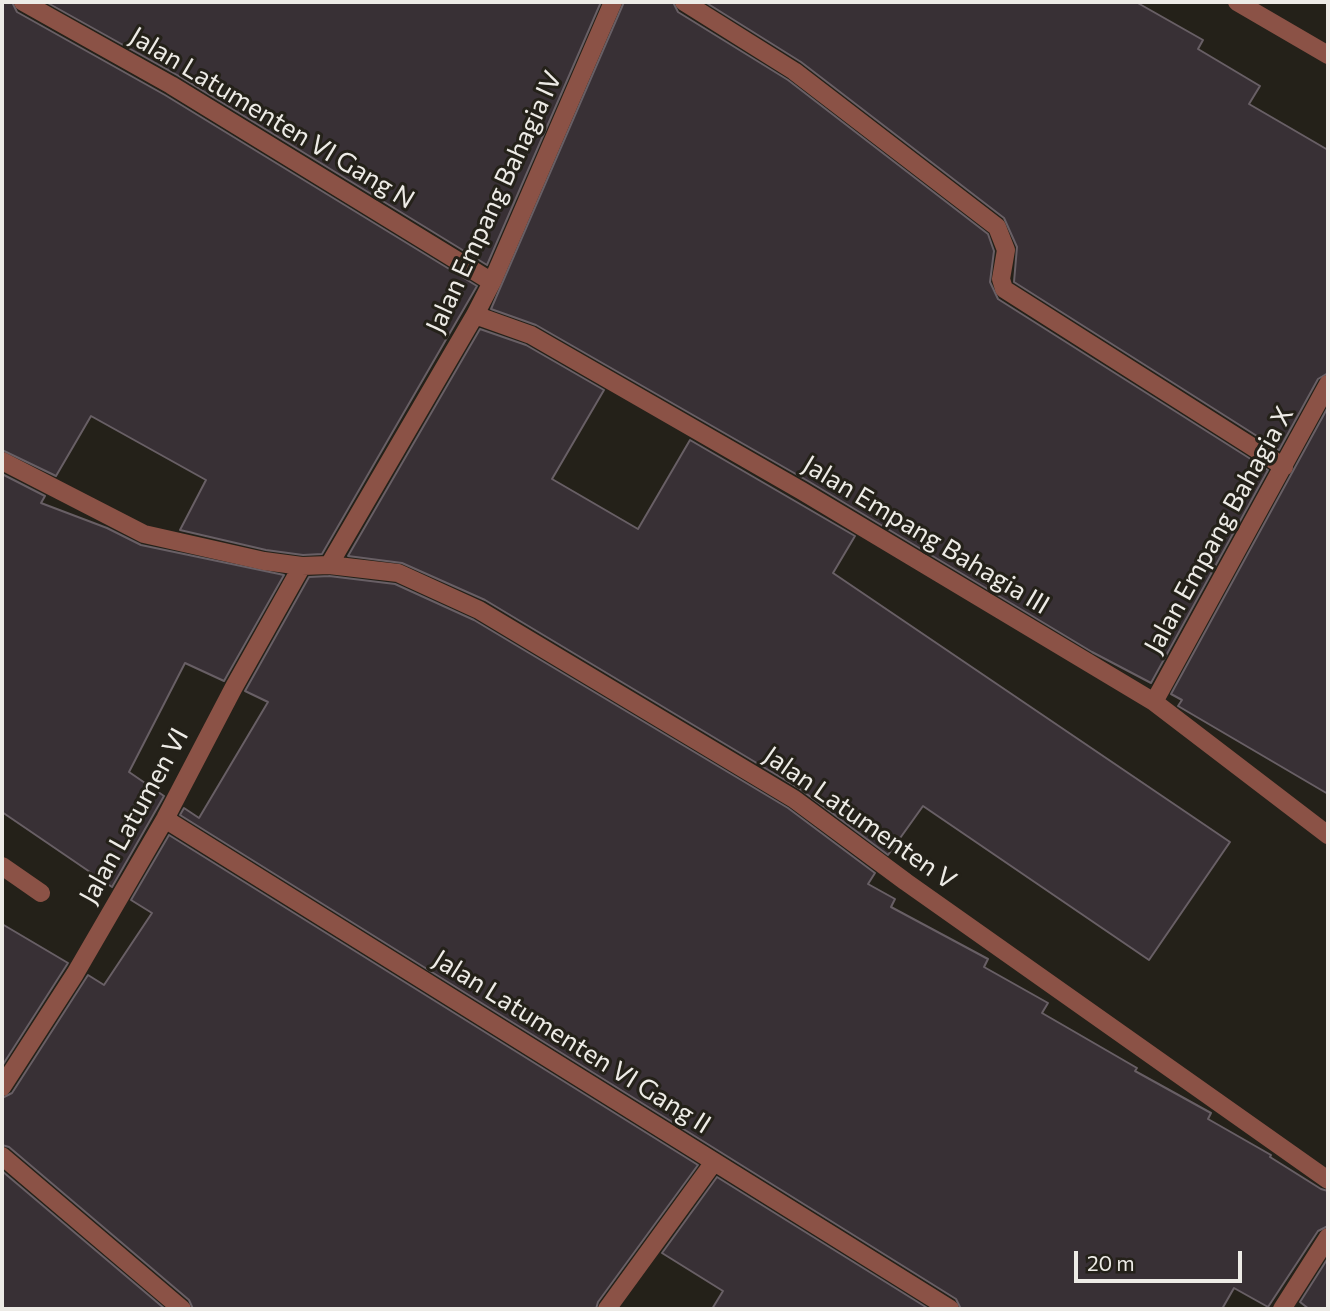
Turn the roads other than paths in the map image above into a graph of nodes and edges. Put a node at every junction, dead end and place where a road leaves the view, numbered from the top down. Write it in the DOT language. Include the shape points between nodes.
graph roads {
  1 [pos="23,2"];
  2 [pos="613,2"];
  3 [pos="684,2"];
  4 [pos="1237,2"];
  5 [pos="1328,55"];
  6 [pos="492,282"];
  7 [pos="475,315"];
  8 [pos="1328,384"];
  9 [pos="2,461"];
  10 [pos="1284,467"];
  11 [pos="329,565"];
  12 [pos="302,566"];
  13 [pos="1154,702"];
  14 [pos="165,819"];
  15 [pos="1328,835"];
  16 [pos="2,866"];
  17 [pos="41,893"];
  18 [pos="2,1087"];
  19 [pos="2,1156"];
  20 [pos="714,1162"];
  21 [pos="1328,1180"];
  22 [pos="1328,1237"];
  23 [pos="182,1309"];
  24 [pos="607,1309"];
  25 [pos="950,1309"];
  26 [pos="1282,1309"];
  1 -- 6 [label="street, Jalan Latumenten VI Gang N" via="171,85"];
  2 -- 6 [label="street, Jalan Empang Bahagia IV"];
  3 -- 10 [label="street" via="794,71 997,227 1006,250 1001,279 1004,289"];
  4 -- 5 [label="street"];
  6 -- 7 [label="street, Jalan Empang Bahagia IV"];
  7 -- 11 [label="street, Jalan Empang Bahagia IV"];
  7 -- 13 [label="street, Jalan Empang Bahagia III" via="531,335 803,491"];
  8 -- 10 [label="street, Jalan Empang Bahagia X"];
  9 -- 12 [label="street, Jalan Latumenten V" via="144,534"];
  10 -- 13 [label="street, Jalan Empang Bahagia X"];
  11 -- 12 [label="street, Jalan Latumenten V"];
  11 -- 21 [label="street, Jalan Latumenten V" via="398,573 479,610 794,799"];
  12 -- 14 [label="street, Jalan Latumen VI"];
  13 -- 15 [label="street, Jalan Empang Bahagia III"];
  14 -- 18 [label="street, Jalan Latumen VI" via="75,974"];
  14 -- 20 [label="street, Jalan Latumenten VI Gang II"];
  16 -- 17 [label="street"];
  19 -- 23 [label="street"];
  20 -- 24 [label="street"];
  20 -- 25 [label="street, Jalan Latumenten VI Gang II"];
  22 -- 26 [label="street"];
}
